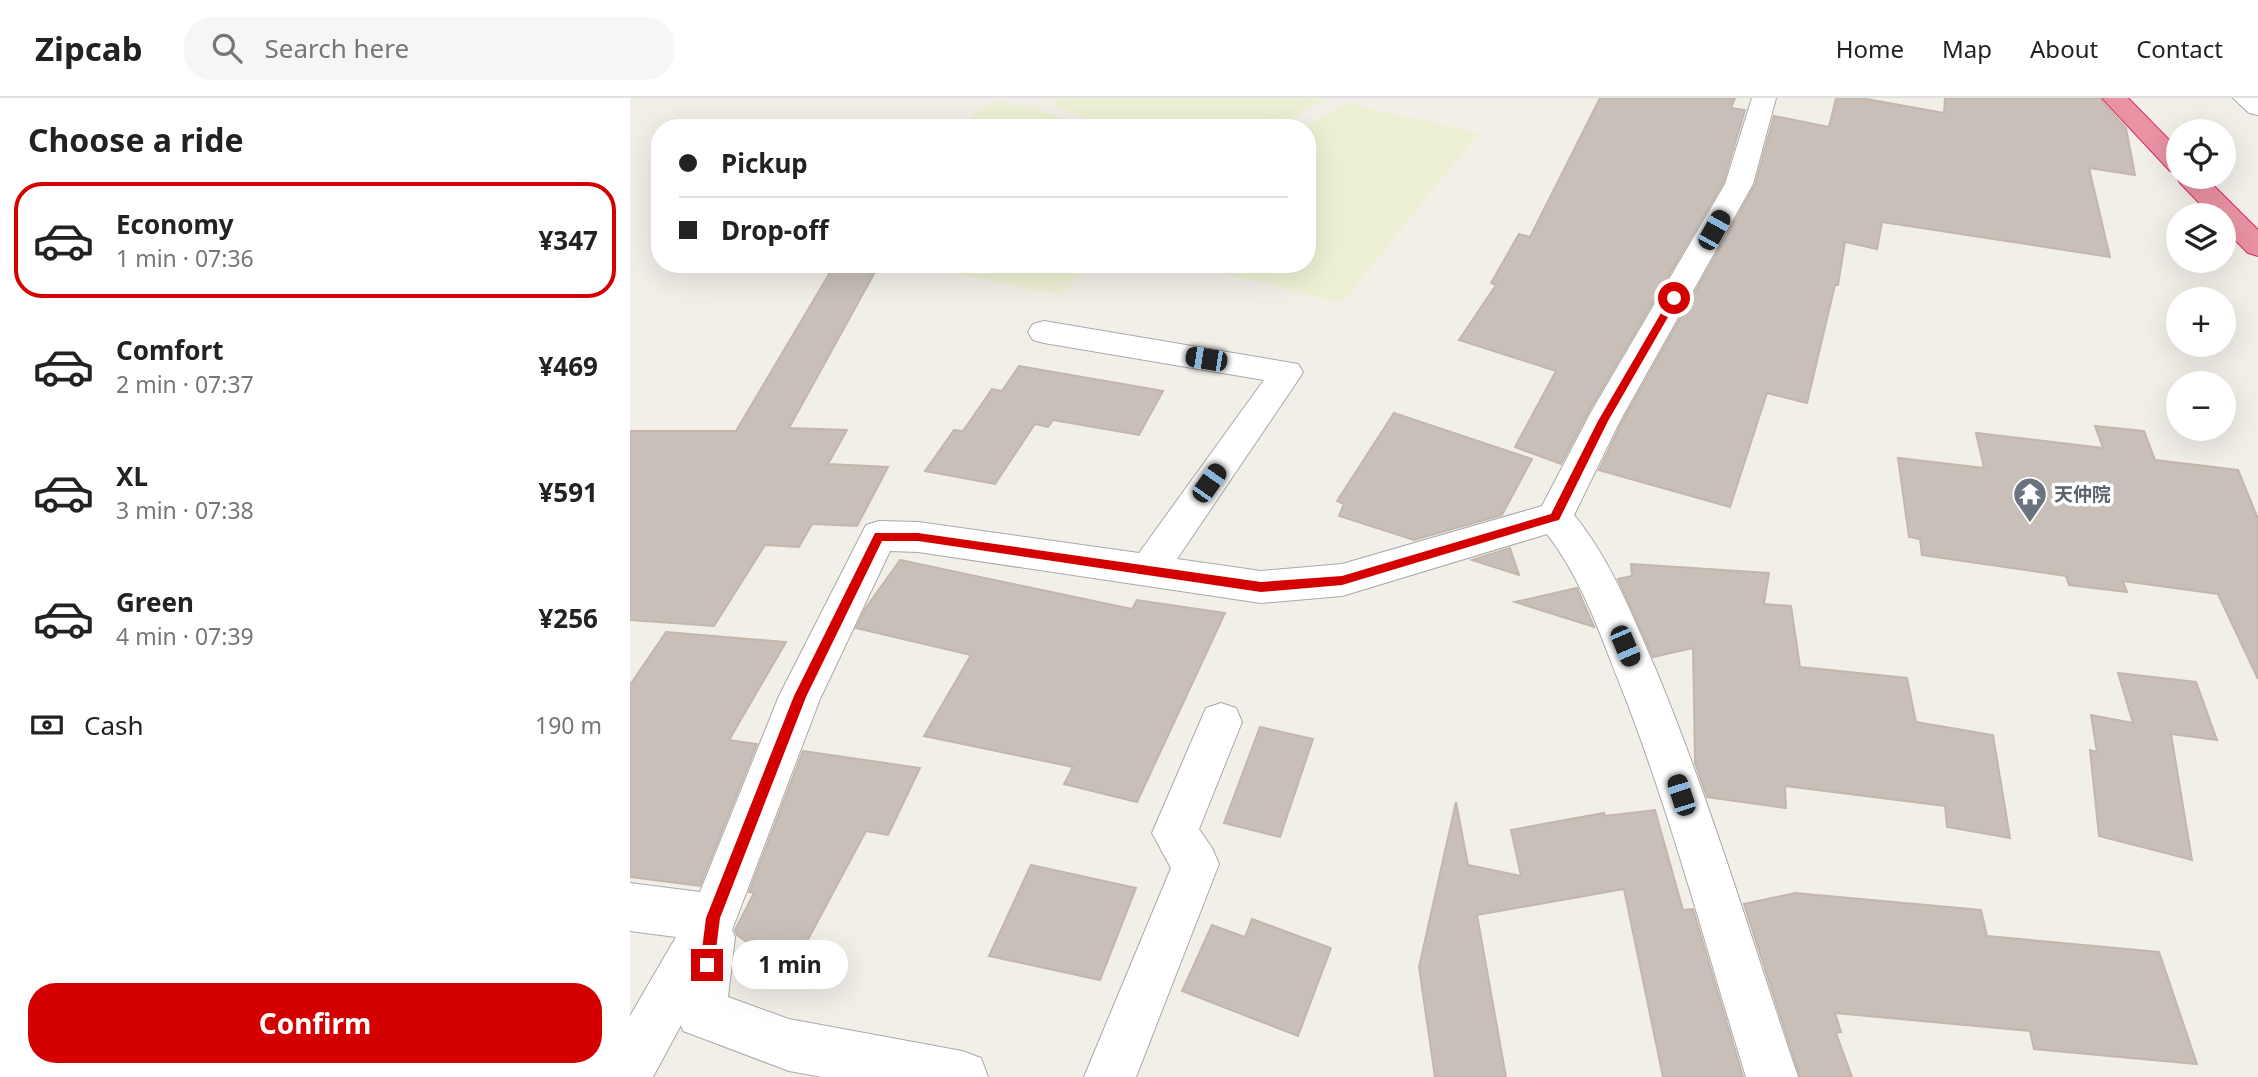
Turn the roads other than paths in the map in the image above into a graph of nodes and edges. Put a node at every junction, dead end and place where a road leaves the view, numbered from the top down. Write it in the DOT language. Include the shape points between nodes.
graph roads {
  1 [pos="1764,98"];
  2 [pos="2114,98"];
  3 [pos="2245,98"];
  4 [pos="2258,108"];
  5 [pos="2166,152"];
  6 [pos="2202,189"];
  7 [pos="2258,247"];
  8 [pos="1044,332"];
  9 [pos="1555,517"];
  10 [pos="1147,572"];
  11 [pos="1221,722"];
  12 [pos="630,907"];
  13 [pos="713,918"];
  14 [pos="630,1067"];
  15 [pos="962,1077"];
  16 [pos="1110,1077"];
  17 [pos="1772,1077"];
  1 -- 9 [label="street" via="1740,184 1603,421"];
  2 -- 5 [label="highway"];
  3 -- 4 [label="street"];
  6 -- 7 [label="highway"];
  8 -- 10 [label="street" via="1287,372"];
  9 -- 10 [label="street" via="1342,580 1261,587"];
  9 -- 17 [label="street" via="1595,574 1656,718"];
  10 -- 13 [label="street" via="918,537 878,536 800,696"];
  11 -- 16 [label="street" via="1175,833 1196,864"];
  12 -- 13 [label="street"];
  13 -- 14 [label="street"];
  13 -- 15 [label="street" via="701,1013 789,1045"];
}
